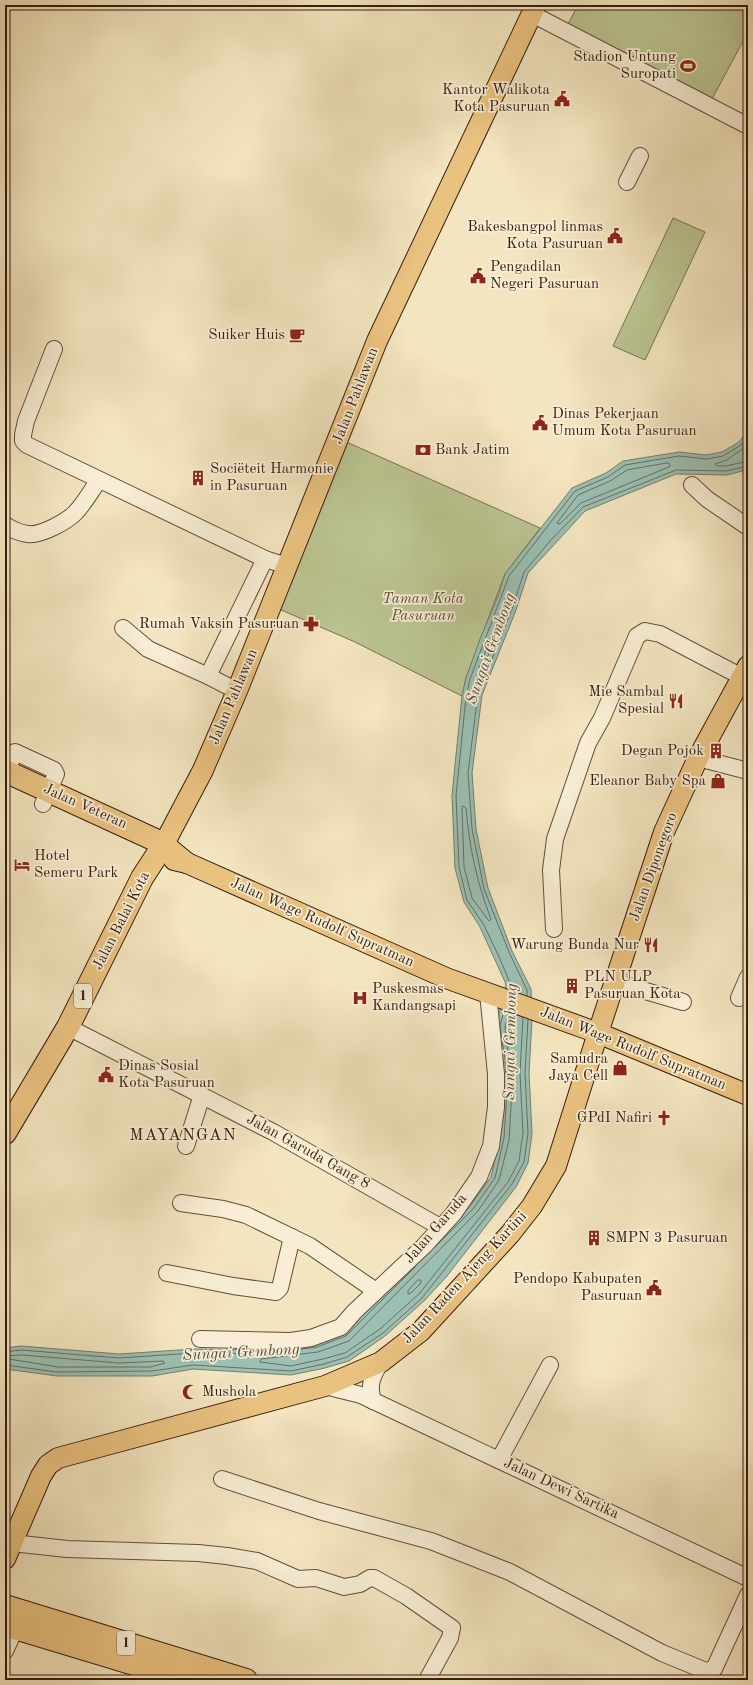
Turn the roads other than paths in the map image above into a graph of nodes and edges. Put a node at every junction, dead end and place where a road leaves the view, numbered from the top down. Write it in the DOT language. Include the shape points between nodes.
graph roads {
  1 [pos="534,10"];
  2 [pos="748,126"];
  3 [pos="640,156"];
  4 [pos="627,182"];
  5 [pos="54,349"];
  6 [pos="98,480"];
  7 [pos="692,485"];
  8 [pos="5,525"];
  9 [pos="748,527"];
  10 [pos="265,559"];
  11 [pos="286,566"];
  12 [pos="123,628"];
  13 [pos="745,671"];
  14 [pos="208,676"];
  15 [pos="237,691"];
  16 [pos="10,749"];
  17 [pos="698,758"];
  18 [pos="748,771"];
  19 [pos="5,777"];
  20 [pos="46,798"];
  21 [pos="160,850"];
  22 [pos="554,929"];
  23 [pos="748,977"];
  24 [pos="614,982"];
  25 [pos="492,994"];
  26 [pos="739,998"];
  27 [pos="683,1002"];
  28 [pos="68,1027"];
  29 [pos="598,1033"];
  30 [pos="202,1095"];
  31 [pos="748,1095"];
  32 [pos="5,1133"];
  33 [pos="186,1146"];
  34 [pos="181,1203"];
  35 [pos="440,1227"];
  36 [pos="292,1237"];
  37 [pos="167,1272"];
  38 [pos="376,1291"];
  39 [pos="200,1339"];
  40 [pos="381,1362"];
  41 [pos="550,1365"];
  42 [pos="326,1386"];
  43 [pos="373,1401"];
  44 [pos="499,1460"];
  45 [pos="222,1479"];
  46 [pos="8,1551"];
  47 [pos="748,1578"];
  48 [pos="748,1596"];
  49 [pos="5,1606"];
  50 [pos="10,1627"];
  51 [pos="5,1651"];
  52 [pos="187,1680"];
  53 [pos="246,1680"];
  54 [pos="427,1680"];
  1 -- 2 [label="street"];
  1 -- 11 [label="main road, Jalan Pahlawan" via="377,341"];
  3 -- 4 [label="street"];
  5 -- 6 [label="street" via="26,421 23,441 37,451"];
  6 -- 8 [label="street" via="75,512 52,528 28,534 12,530"];
  6 -- 10 [label="street"];
  7 -- 9 [label="street" via="707,499"];
  10 -- 11 [label="street"];
  10 -- 14 [label="street"];
  11 -- 15 [label="main road, Jalan Pahlawan"];
  12 -- 14 [label="street" via="148,649"];
  13 -- 17 [label="main road, Jalan Diponegoro"];
  13 -- 22 [label="street" via="660,634 645,631 637,636 602,718 588,743 555,839 551,870"];
  14 -- 15 [label="street"];
  15 -- 21 [label="main road, Jalan Pahlawan" via="203,770"];
  16 -- 19 [label="street"];
  16 -- 20 [label="street" via="56,772"];
  17 -- 18 [label="street"];
  17 -- 24 [label="main road, Jalan Diponegoro" via="664,832"];
  19 -- 20 [label="highway, Jalan Veteran"];
  20 -- 21 [label="highway, Jalan Veteran"];
  21 -- 25 [label="main road, Jalan Wage Rudolf Supratman" via="446,978"];
  21 -- 28 [label="highway, Jalan Balai Kota / 1" via="142,878"];
  23 -- 26 [label="street"];
  24 -- 27 [label="street"];
  24 -- 29 [label="main road, Jalan Diponegoro"];
  25 -- 29 [label="main road, Jalan Wage Rudolf Supratman"];
  25 -- 35 [label="street, Jalan Garuda" via="496,1107 491,1146 479,1177 454,1213"];
  28 -- 30 [label="street, Jalan Garuda Gang 8"];
  28 -- 32 [label="highway, Jalan Balai Kota / 1"];
  29 -- 31 [label="main road, Jalan Wage Rudolf Supratman"];
  29 -- 40 [label="main road, Jalan Raden Ajeng Kartini" via="550,1179 510,1234 448,1302 421,1331"];
  30 -- 33 [label="street"];
  30 -- 35 [label="street, Jalan Garuda Gang 8" via="273,1132"];
  34 -- 36 [label="street" via="246,1215"];
  35 -- 38 [label="street, Jalan Garuda" via="424,1246"];
  36 -- 37 [label="street" via="280,1288 276,1292"];
  36 -- 38 [label="street" via="334,1261"];
  38 -- 39 [label="street, Jalan Garuda" via="341,1328 311,1338 291,1342"];
  40 -- 42 [label="main road, Jalan Raden Ajeng Kartini"];
  40 -- 43 [label="street" via="370,1384"];
  41 -- 44 [label="street"];
  42 -- 43 [label="street, Jalan Dewi Sartika" via="349,1391"];
  42 -- 46 [label="main road, Jalan Raden Ajeng Kartini" via="58,1458 48,1465 40,1476"];
  43 -- 44 [label="street, Jalan Dewi Sartika"];
  44 -- 47 [label="street, Jalan Dewi Sartika"];
  45 -- 48 [label="street" via="319,1511 431,1541 503,1570 662,1653 706,1671 714,1669"];
  46 -- 54 [label="street" via="81,1549 178,1552 257,1561 298,1579 316,1578 344,1587 374,1578 401,1592 452,1628 450,1638"];
  49 -- 53 [label="highway, 1"];
  50 -- 51 [label="street"];
  50 -- 52 [label="highway, 1"];
}
